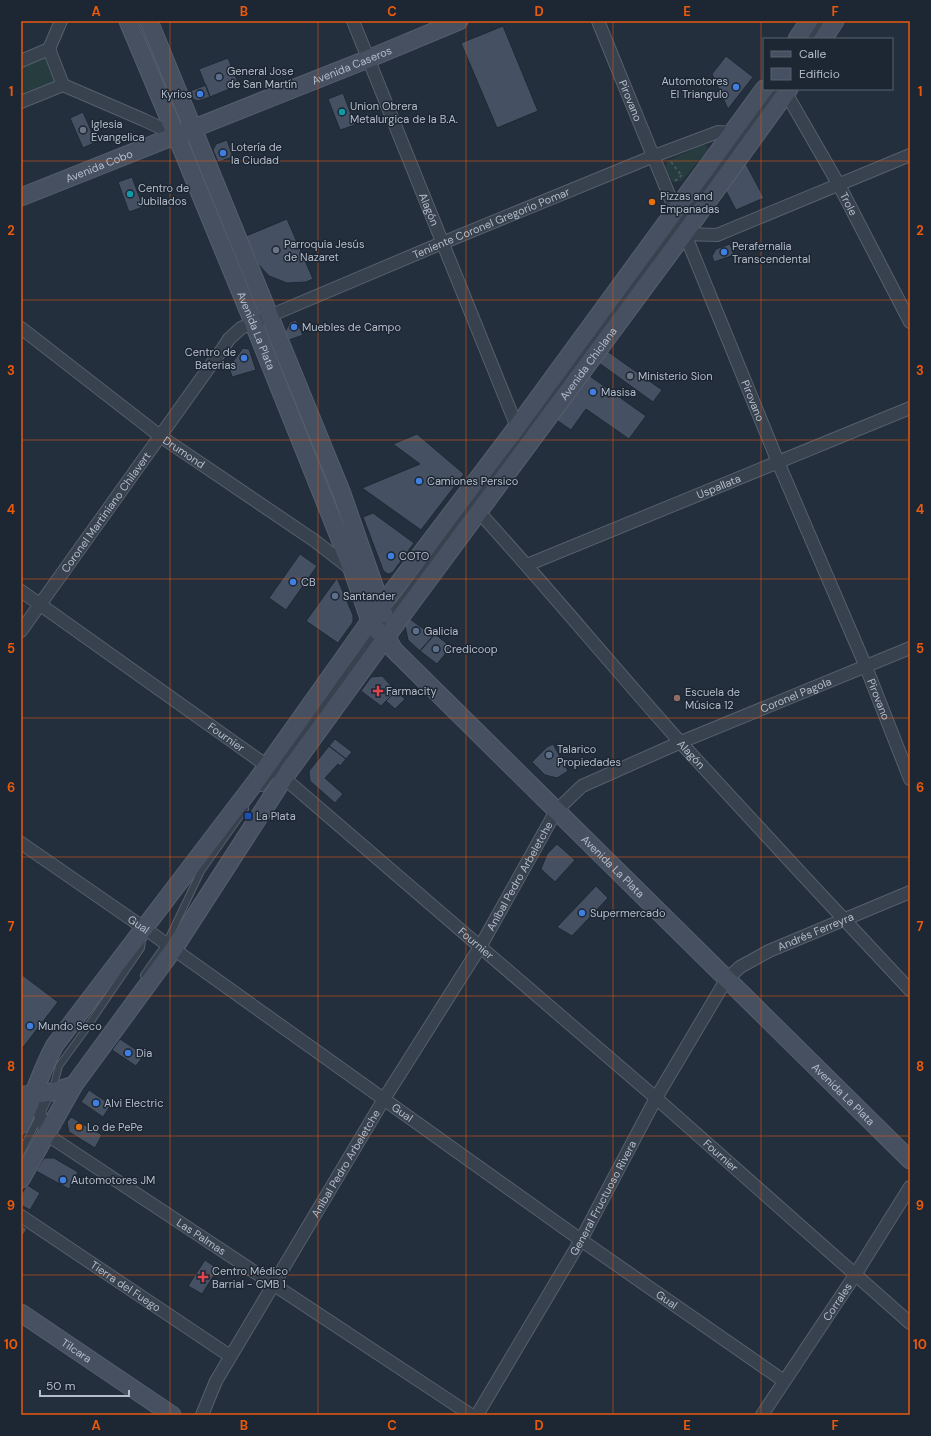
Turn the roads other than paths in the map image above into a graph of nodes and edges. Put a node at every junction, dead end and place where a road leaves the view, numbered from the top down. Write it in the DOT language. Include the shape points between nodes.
graph roads {
  1 [pos="61,21"];
  2 [pos="128,21"];
  3 [pos="149,21"];
  4 [pos="353,21"];
  5 [pos="459,21"];
  6 [pos="598,21"];
  7 [pos="808,21"];
  8 [pos="821,21"];
  9 [pos="835,21"];
  10 [pos="798,38"];
  11 [pos="811,38"];
  12 [pos="824,38"];
  13 [pos="49,49"];
  14 [pos="368,59"];
  15 [pos="21,61"];
  16 [pos="63,85"];
  17 [pos="763,90"];
  18 [pos="784,90"];
  19 [pos="21,102"];
  20 [pos="193,129"];
  21 [pos="732,133"];
  22 [pos="176,135"];
  23 [pos="910,155"];
  24 [pos="654,156"];
  25 [pos="839,185"];
  26 [pos="21,197"];
  27 [pos="680,222"];
  28 [pos="442,243"];
  29 [pos="270,315"];
  30 [pos="253,322"];
  31 [pos="910,322"];
  32 [pos="21,328"];
  33 [pos="910,408"];
  34 [pos="516,427"];
  35 [pos="160,436"];
  36 [pos="778,462"];
  37 [pos="479,512"];
  38 [pos="527,565"];
  39 [pos="352,569"];
  40 [pos="21,591"];
  41 [pos="40,605"];
  42 [pos="380,623"];
  43 [pos="21,631"];
  44 [pos="910,648"];
  45 [pos="866,667"];
  46 [pos="680,742"];
  47 [pos="275,772"];
  48 [pos="910,779"];
  49 [pos="259,791"];
  50 [pos="251,801"];
  51 [pos="556,811"];
  52 [pos="21,843"];
  53 [pos="910,892"];
  54 [pos="843,920"];
  55 [pos="144,928"];
  56 [pos="170,947"];
  57 [pos="480,947"];
  58 [pos="142,978"];
  59 [pos="726,980"];
  60 [pos="910,990"];
  61 [pos="94,1047"];
  62 [pos="66,1083"];
  63 [pos="28,1095"];
  64 [pos="656,1098"];
  65 [pos="384,1099"];
  66 [pos="40,1118"];
  67 [pos="21,1125"];
  68 [pos="46,1134"];
  69 [pos="21,1152"];
  70 [pos="910,1160"];
  71 [pos="21,1179"];
  72 [pos="910,1187"];
  73 [pos="21,1216"];
  74 [pos="580,1240"];
  75 [pos="855,1275"];
  76 [pos="273,1284"];
  77 [pos="21,1312"];
  78 [pos="910,1323"];
  79 [pos="230,1356"];
  80 [pos="784,1381"];
  81 [pos="172,1415"];
  82 [pos="202,1415"];
  83 [pos="471,1415"];
  84 [pos="477,1415"];
  85 [pos="762,1415"];
  1 -- 13 [label="street"];
  2 -- 22 [label="main road, Avenida La Plata"];
  3 -- 20 [label="main road, Avenida La Plata"];
  4 -- 14 [label="street, Alagón"];
  5 -- 14 [label="main road, Avenida Caseros"];
  6 -- 24 [label="street, Pirovano"];
  7 -- 10 [label="main road"];
  8 -- 11 [label="lane"];
  9 -- 12 [label="main road"];
  13 -- 15 [label="street"];
  13 -- 16 [label="street"];
  14 -- 20 [label="main road, Avenida Caseros"];
  14 -- 28 [label="street, Alagón"];
  16 -- 19 [label="street"];
  16 -- 22 [label="street"];
  17 -- 21 [label="main road, Avenida Chiclana"];
  18 -- 25 [label="street, Trole"];
  18 -- 27 [label="main road, Avenida Chiclana"];
  20 -- 22 [label="main road, Avenida Caseros"];
  20 -- 29 [label="main road, Avenida La Plata"];
  21 -- 24 [label="street, Teniente Coronel Gregorio Pomar" via="718,132"];
  21 -- 27 [label="main road, Avenida Chiclana" via="687,182"];
  22 -- 26 [label="main road, Avenida Cobo"];
  22 -- 30 [label="main road, Avenida La Plata"];
  23 -- 25 [label="street"];
  24 -- 27 [label="street, Pirovano"];
  24 -- 28 [label="street, Teniente Coronel Gregorio Pomar"];
  25 -- 27 [label="street" via="717,235"];
  25 -- 31 [label="street, Trole"];
  27 -- 34 [label="main road, Avenida Chiclana"];
  27 -- 36 [label="street, Pirovano"];
  27 -- 37 [label="main road, Avenida Chiclana"];
  27 -- 42 [label="lane" via="401,601"];
  28 -- 29 [label="street, Teniente Coronel Gregorio Pomar"];
  28 -- 34 [label="street, Alagón"];
  29 -- 30 [label="street, Teniente Coronel Gregorio Pomar"];
  29 -- 42 [label="main road, Avenida La Plata" via="341,490"];
  30 -- 35 [label="street, Coronel Martiniano Chilavert" via="241,328 229,339"];
  30 -- 39 [label="main road, Avenida La Plata"];
  32 -- 35 [label="street, Drumond"];
  33 -- 36 [label="street, Uspallata"];
  34 -- 42 [label="main road, Avenida Chiclana"];
  35 -- 39 [label="street, Drumond"];
  35 -- 41 [label="street, Coronel Martiniano Chilavert"];
  36 -- 38 [label="street, Uspallata"];
  36 -- 45 [label="street, Pirovano"];
  37 -- 38 [label="street, Alagón"];
  37 -- 42 [label="main road, Avenida Chiclana"];
  38 -- 46 [label="street, Alagón"];
  39 -- 42 [label="main road, Avenida La Plata"];
  40 -- 41 [label="street, Fournier"];
  41 -- 43 [label="street, Coronel Martiniano Chilavert"];
  41 -- 47 [label="street, Fournier"];
  42 -- 47 [label="main road"];
  42 -- 47 [label="main road"];
  42 -- 51 [label="main road, Avenida La Plata" via="394,650"];
  44 -- 45 [label="street, Coronel Pagola"];
  45 -- 46 [label="street, Coronel Pagola"];
  45 -- 48 [label="street, Pirovano"];
  46 -- 51 [label="street, Coronel Pagola" via="582,786"];
  46 -- 54 [label="street, Alagón"];
  47 -- 49 [label="lane"];
  47 -- 55 [label="main road"];
  47 -- 56 [label="main road"];
  47 -- 57 [label="street, Fournier"];
  50 -- 56 [label="lane" via="202,871"];
  51 -- 57 [label="street, Aníbal Pedro Arbeletche"];
  51 -- 59 [label="main road, Avenida La Plata"];
  52 -- 55 [label="street, Gual"];
  53 -- 54 [label="street, Andrés Ferreyra"];
  54 -- 59 [label="street, Andrés Ferreyra" via="769,951 740,967"];
  54 -- 60 [label="street, Alagón"];
  55 -- 56 [label="street, Gual"];
  55 -- 62 [label="lane" via="141,948 59,1066"];
  55 -- 63 [label="main road" via="55,1045"];
  56 -- 58 [label="lane"];
  56 -- 62 [label="main road"];
  56 -- 65 [label="street, Gual"];
  57 -- 64 [label="street, Fournier"];
  57 -- 65 [label="street, Aníbal Pedro Arbeletche"];
  59 -- 64 [label="street, General Fructuoso Rivera"];
  59 -- 70 [label="main road, Avenida La Plata"];
  61 -- 62 [label="lane"];
  62 -- 63 [label="main road"];
  62 -- 66 [label="lane"];
  62 -- 68 [label="main road"];
  63 -- 66 [label="street"];
  63 -- 67 [label="main road"];
  64 -- 74 [label="street, General Fructuoso Rivera"];
  64 -- 75 [label="street, Fournier"];
  65 -- 74 [label="street, Gual"];
  65 -- 76 [label="street, Aníbal Pedro Arbeletche"];
  66 -- 68 [label="street"];
  66 -- 69 [label="lane"];
  68 -- 71 [label="main road"];
  68 -- 76 [label="street, Las Palmas"];
  72 -- 75 [label="street, Corrales"];
  73 -- 79 [label="street, Tierra del Fuego"];
  74 -- 80 [label="street, Gual"];
  74 -- 84 [label="street, General Fructuoso Rivera"];
  75 -- 78 [label="street, Fournier"];
  75 -- 80 [label="street, Corrales"];
  76 -- 79 [label="street, Aníbal Pedro Arbeletche"];
  76 -- 83 [label="street, Las Palmas"];
  77 -- 81 [label="main road, Tilcara"];
  79 -- 82 [label="street, Aníbal Pedro Arbeletche"];
  80 -- 85 [label="street, Corrales"];
}
